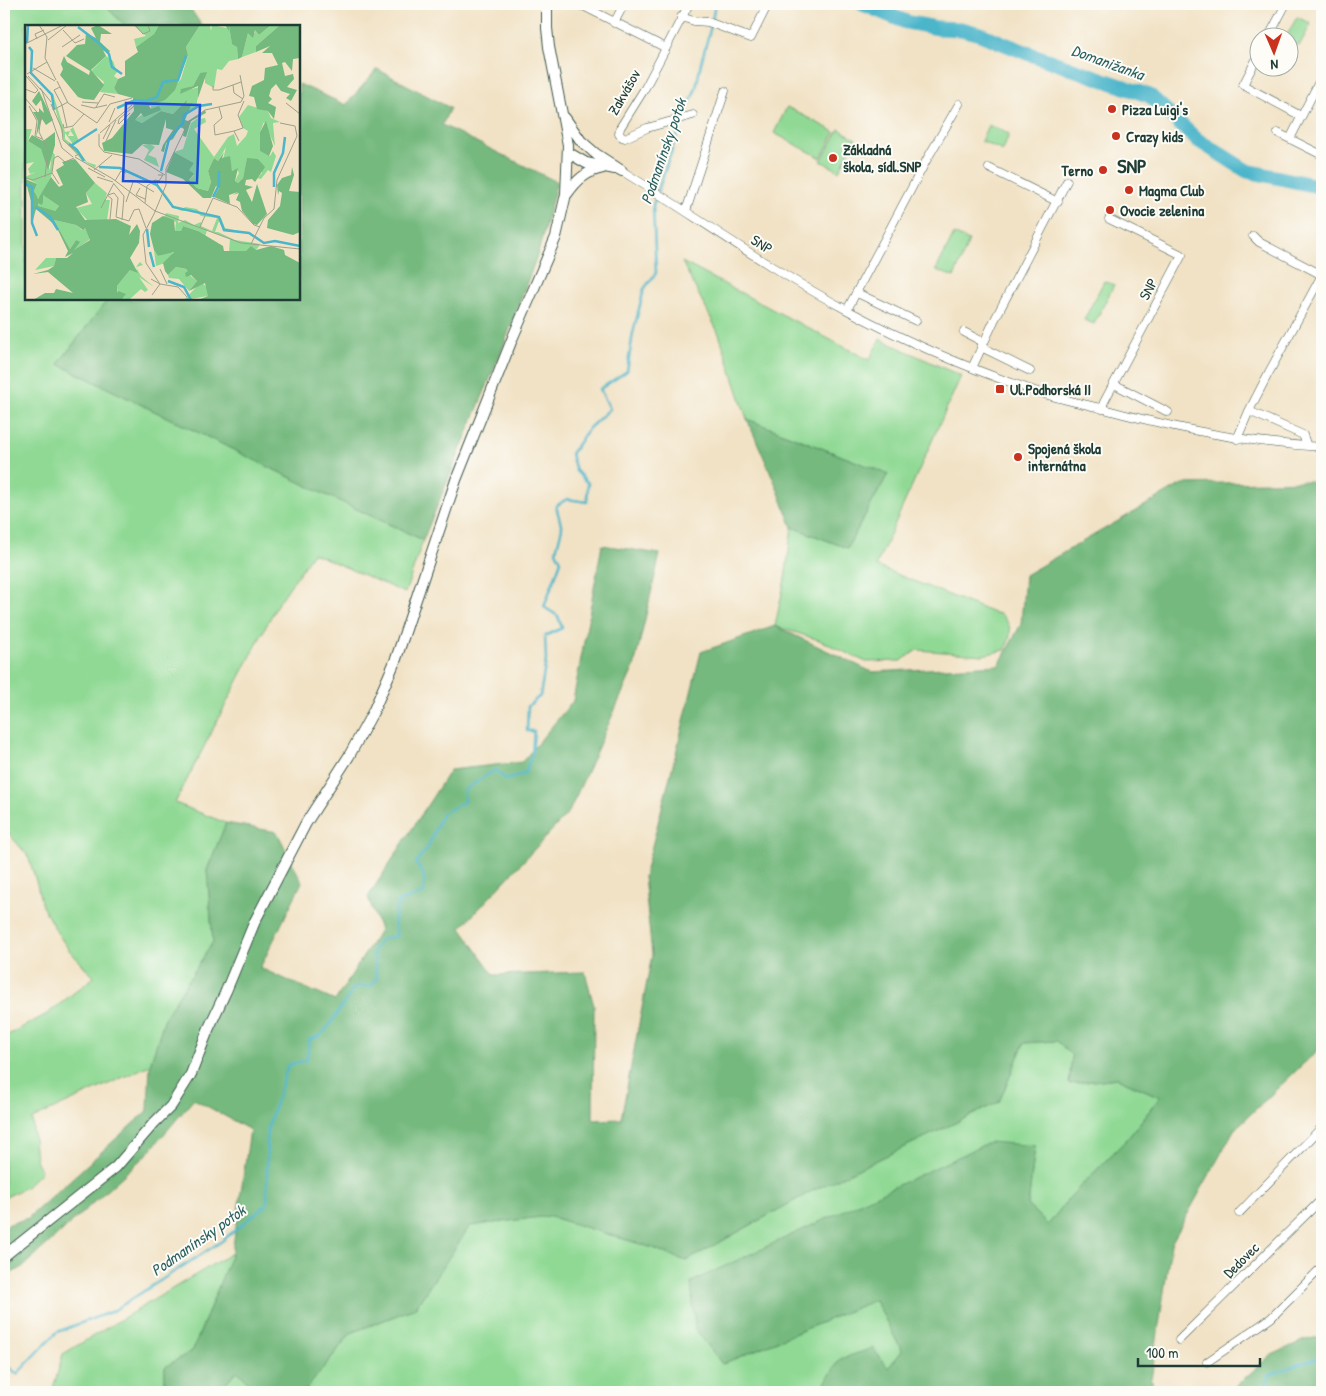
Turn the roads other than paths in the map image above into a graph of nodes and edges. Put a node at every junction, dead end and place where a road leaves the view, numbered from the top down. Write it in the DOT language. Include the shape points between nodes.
graph roads {
  1 [pos="547,4"];
  2 [pos="574,4"];
  3 [pos="624,4"];
  4 [pos="688,4"];
  5 [pos="768,4"];
  6 [pos="1286,4"];
  7 [pos="681,17"];
  8 [pos="614,22"];
  9 [pos="1273,28"];
  10 [pos="666,48"];
  11 [pos="1248,76"];
  12 [pos="1322,76"];
  13 [pos="725,91"];
  14 [pos="959,104"];
  15 [pos="562,114"];
  16 [pos="693,115"];
  17 [pos="1301,116"];
  18 [pos="1278,133"];
  19 [pos="1290,139"];
  20 [pos="569,154"];
  21 [pos="596,154"];
  22 [pos="1322,155"];
  23 [pos="606,167"];
  24 [pos="989,168"];
  25 [pos="622,171"];
  26 [pos="1067,181"];
  27 [pos="566,194"];
  28 [pos="1058,202"];
  29 [pos="686,211"];
  30 [pos="1109,219"];
  31 [pos="1253,236"];
  32 [pos="1322,275"];
  33 [pos="856,293"];
  34 [pos="847,310"];
  35 [pos="916,321"];
  36 [pos="964,332"];
  37 [pos="982,345"];
  38 [pos="972,368"];
  39 [pos="1030,371"];
  40 [pos="1114,384"];
  41 [pos="1102,409"];
  42 [pos="1249,410"];
  43 [pos="1168,412"];
  44 [pos="1236,439"];
  45 [pos="1307,446"];
  46 [pos="1322,447"];
  47 [pos="1322,1127"];
  48 [pos="1322,1199"];
  49 [pos="1239,1214"];
  50 [pos="4,1256"];
  51 [pos="1322,1267"];
  52 [pos="1180,1340"];
  53 [pos="1207,1362"];
  1 -- 15 [label="street" via="549,46"];
  2 -- 8 [label="street"];
  3 -- 8 [label="street"];
  4 -- 7 [label="street, Zakvášov"];
  5 -- 7 [label="street" via="751,38 708,22"];
  6 -- 9 [label="street"];
  7 -- 10 [label="street, Zakvášov"];
  8 -- 10 [label="street"];
  10 -- 16 [label="street, Zakvášov" via="620,128 620,134 625,138"];
  11 -- 17 [label="street" via="1243,86"];
  12 -- 17 [label="street"];
  13 -- 29 [label="street"];
  14 -- 33 [label="street"];
  15 -- 20 [label="street"];
  15 -- 21 [label="street" via="581,141"];
  17 -- 19 [label="street"];
  18 -- 19 [label="street"];
  19 -- 22 [label="street"];
  20 -- 21 [label="street"];
  20 -- 23 [label="street" via="586,163"];
  20 -- 27 [label="street"];
  21 -- 25 [label="street"];
  23 -- 25 [label="street"];
  23 -- 27 [label="street" via="585,175"];
  24 -- 28 [label="street"];
  25 -- 29 [label="street, SNP"];
  26 -- 28 [label="street"];
  27 -- 50 [label="street" via="556,237 456,480 396,659 350,756 306,823 254,921 191,1074 171,1106 116,1167"];
  28 -- 37 [label="street"];
  29 -- 34 [label="street, SNP"];
  30 -- 40 [label="street, SNP" via="1182,254"];
  31 -- 32 [label="street"];
  32 -- 42 [label="street"];
  33 -- 34 [label="street"];
  33 -- 35 [label="street"];
  34 -- 38 [label="street, SNP"];
  36 -- 37 [label="street"];
  37 -- 38 [label="street"];
  37 -- 39 [label="street"];
  38 -- 41 [label="street, SNP"];
  40 -- 41 [label="street, SNP"];
  40 -- 43 [label="street"];
  41 -- 44 [label="street, SNP"];
  42 -- 44 [label="street"];
  42 -- 45 [label="street" via="1303,435"];
  44 -- 45 [label="street, SNP"];
  45 -- 46 [label="street, SNP"];
  47 -- 49 [label="street"];
  48 -- 52 [label="street, Dedovec"];
  51 -- 53 [label="street" via="1271,1318"];
}
